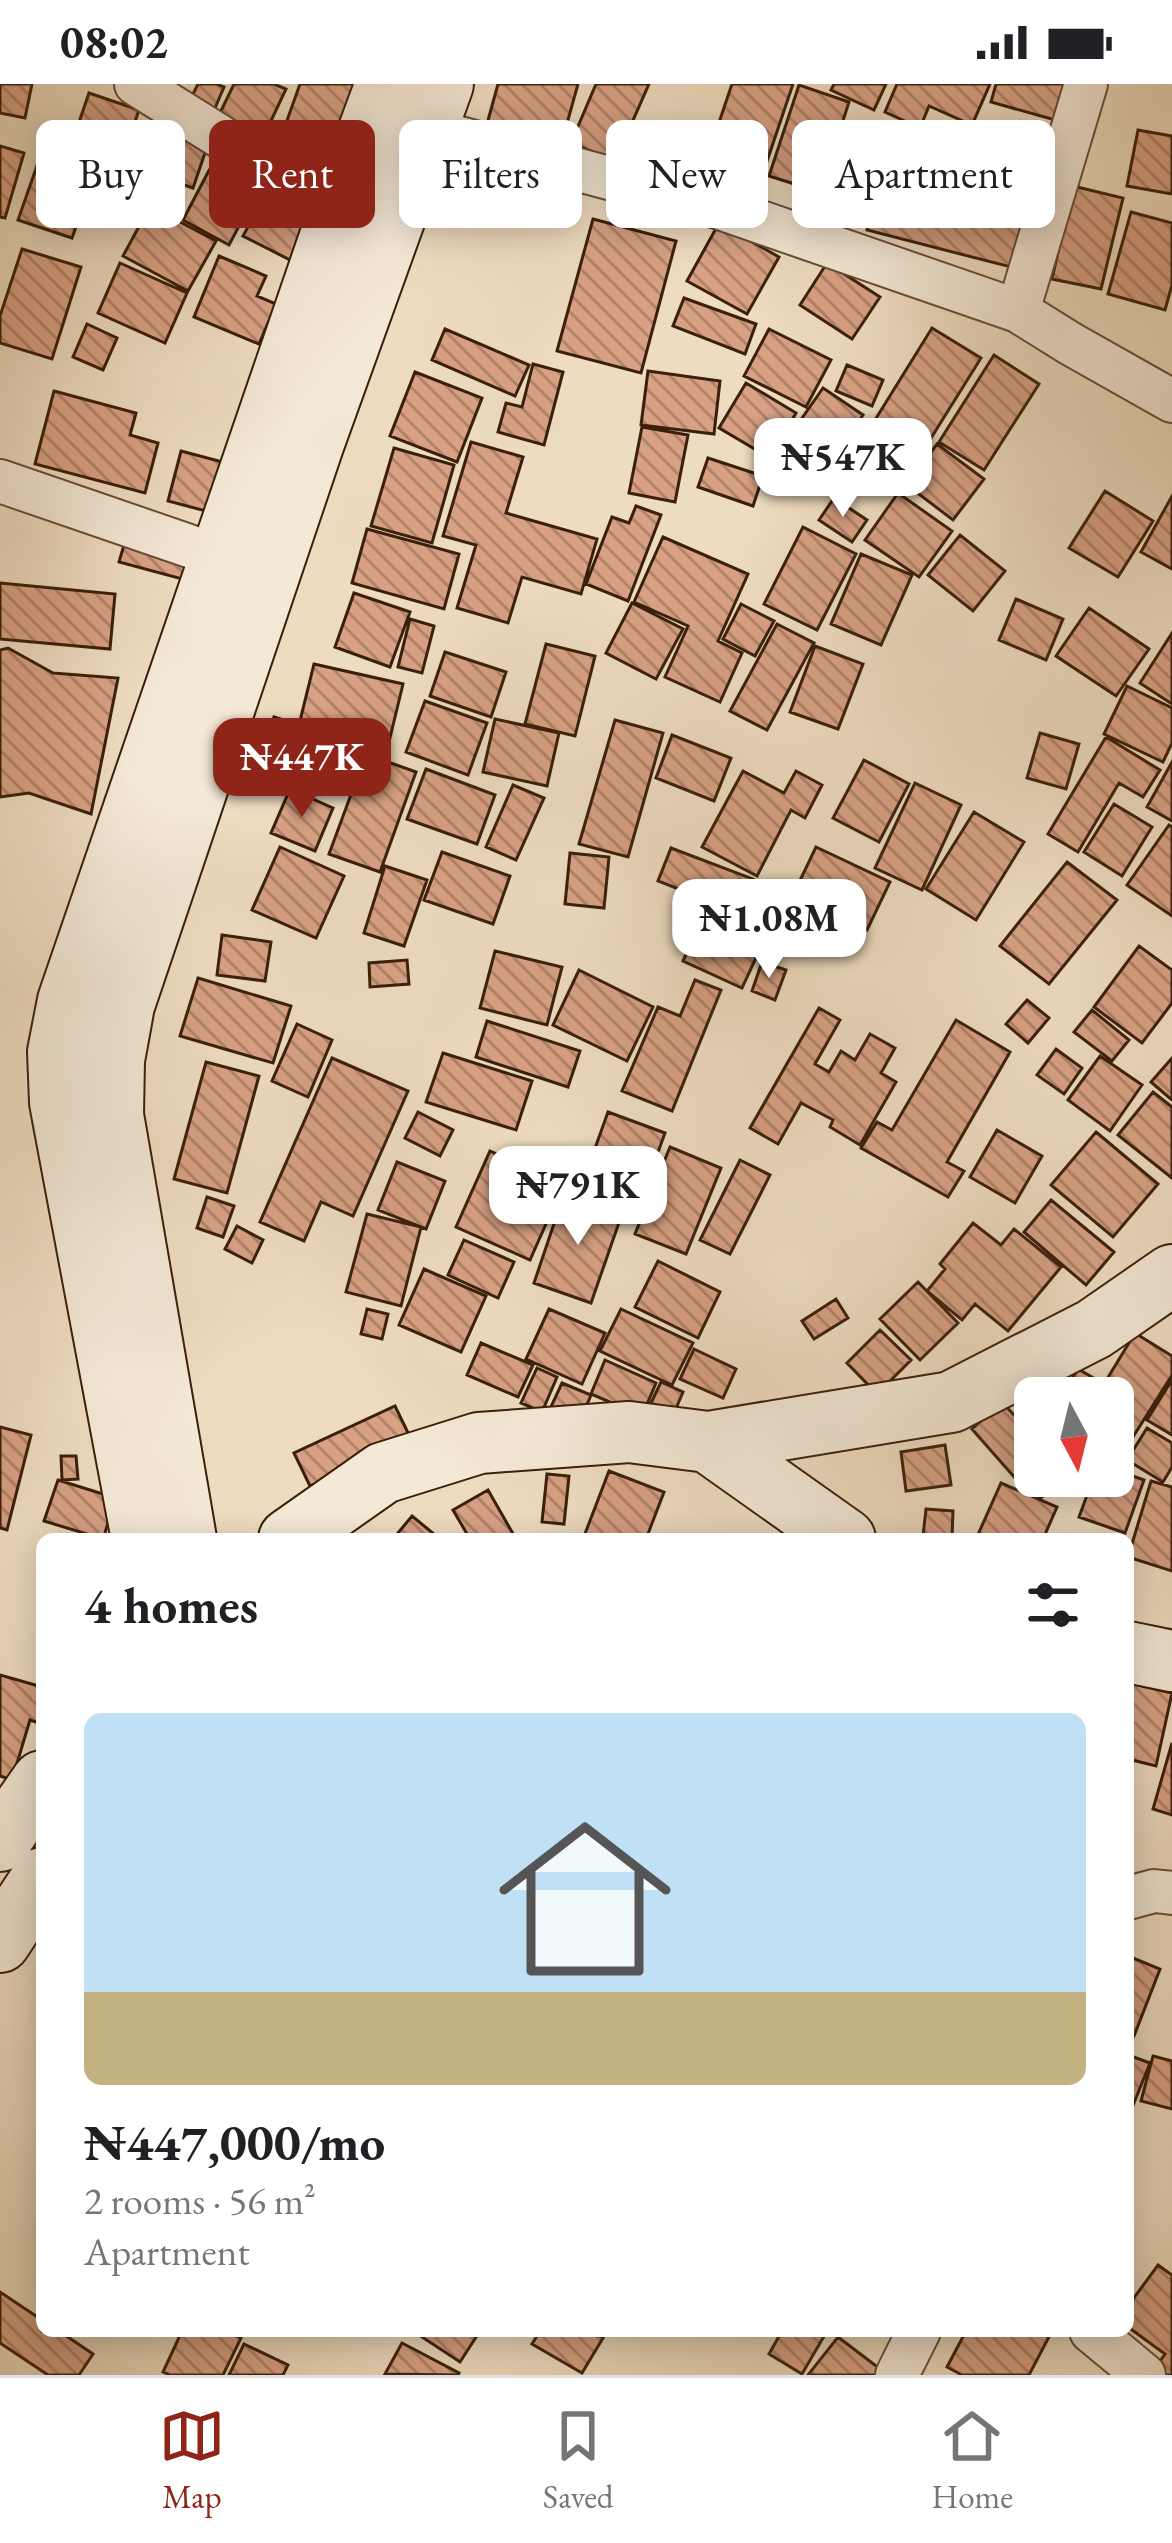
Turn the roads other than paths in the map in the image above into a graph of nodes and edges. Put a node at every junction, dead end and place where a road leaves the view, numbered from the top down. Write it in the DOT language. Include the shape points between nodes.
graph roads {
  1 [pos="136,84"];
  2 [pos="386,84"];
  3 [pos="1086,84"];
  4 [pos="435,106"];
  5 [pos="373,120"];
  6 [pos="209,130"];
  7 [pos="335,228"];
  8 [pos="1018,311"];
  9 [pos="1172,400"];
  10 [pos="289,437"];
  11 [pos="0,481"];
  12 [pos="221,557"];
  13 [pos="1172,1275"];
  14 [pos="708,1442"];
  15 [pos="141,1533"];
  16 [pos="185,1533"];
  17 [pos="297,1533"];
  18 [pos="837,1533"];
  19 [pos="1134,1653"];
  20 [pos="1172,1661"];
  21 [pos="36,1790"];
  22 [pos="0,1841"];
  23 [pos="36,1887"];
  24 [pos="1172,1893"];
  25 [pos="1134,1897"];
  26 [pos="0,1942"];
  27 [pos="916,2337"];
  28 [pos="1098,2337"];
  29 [pos="897,2375"];
  30 [pos="1144,2375"];
  1 -- 6 [label="street"];
  2 -- 5 [label="main road"];
  3 -- 8 [label="street"];
  4 -- 8 [label="street"];
  4 -- 10 [label="main road"];
  7 -- 10 [label="main road"];
  8 -- 9 [label="street"];
  10 -- 12 [label="main road"];
  10 -- 16 [label="main road" via="114,1060 112,1115"];
  11 -- 12 [label="street"];
  12 -- 15 [label="main road" via="68,1001 58,1052 60,1102"];
  13 -- 14 [label="main road" via="1094,1329 952,1402"];
  14 -- 17 [label="main road" via="629,1432 478,1443 382,1473"];
  14 -- 18 [label="main road"];
  19 -- 20 [label="main road"];
  21 -- 22 [label="main road"];
  23 -- 26 [label="main road"];
  24 -- 25 [label="street"];
  27 -- 29 [label="street"];
  28 -- 30 [label="street"];
}
